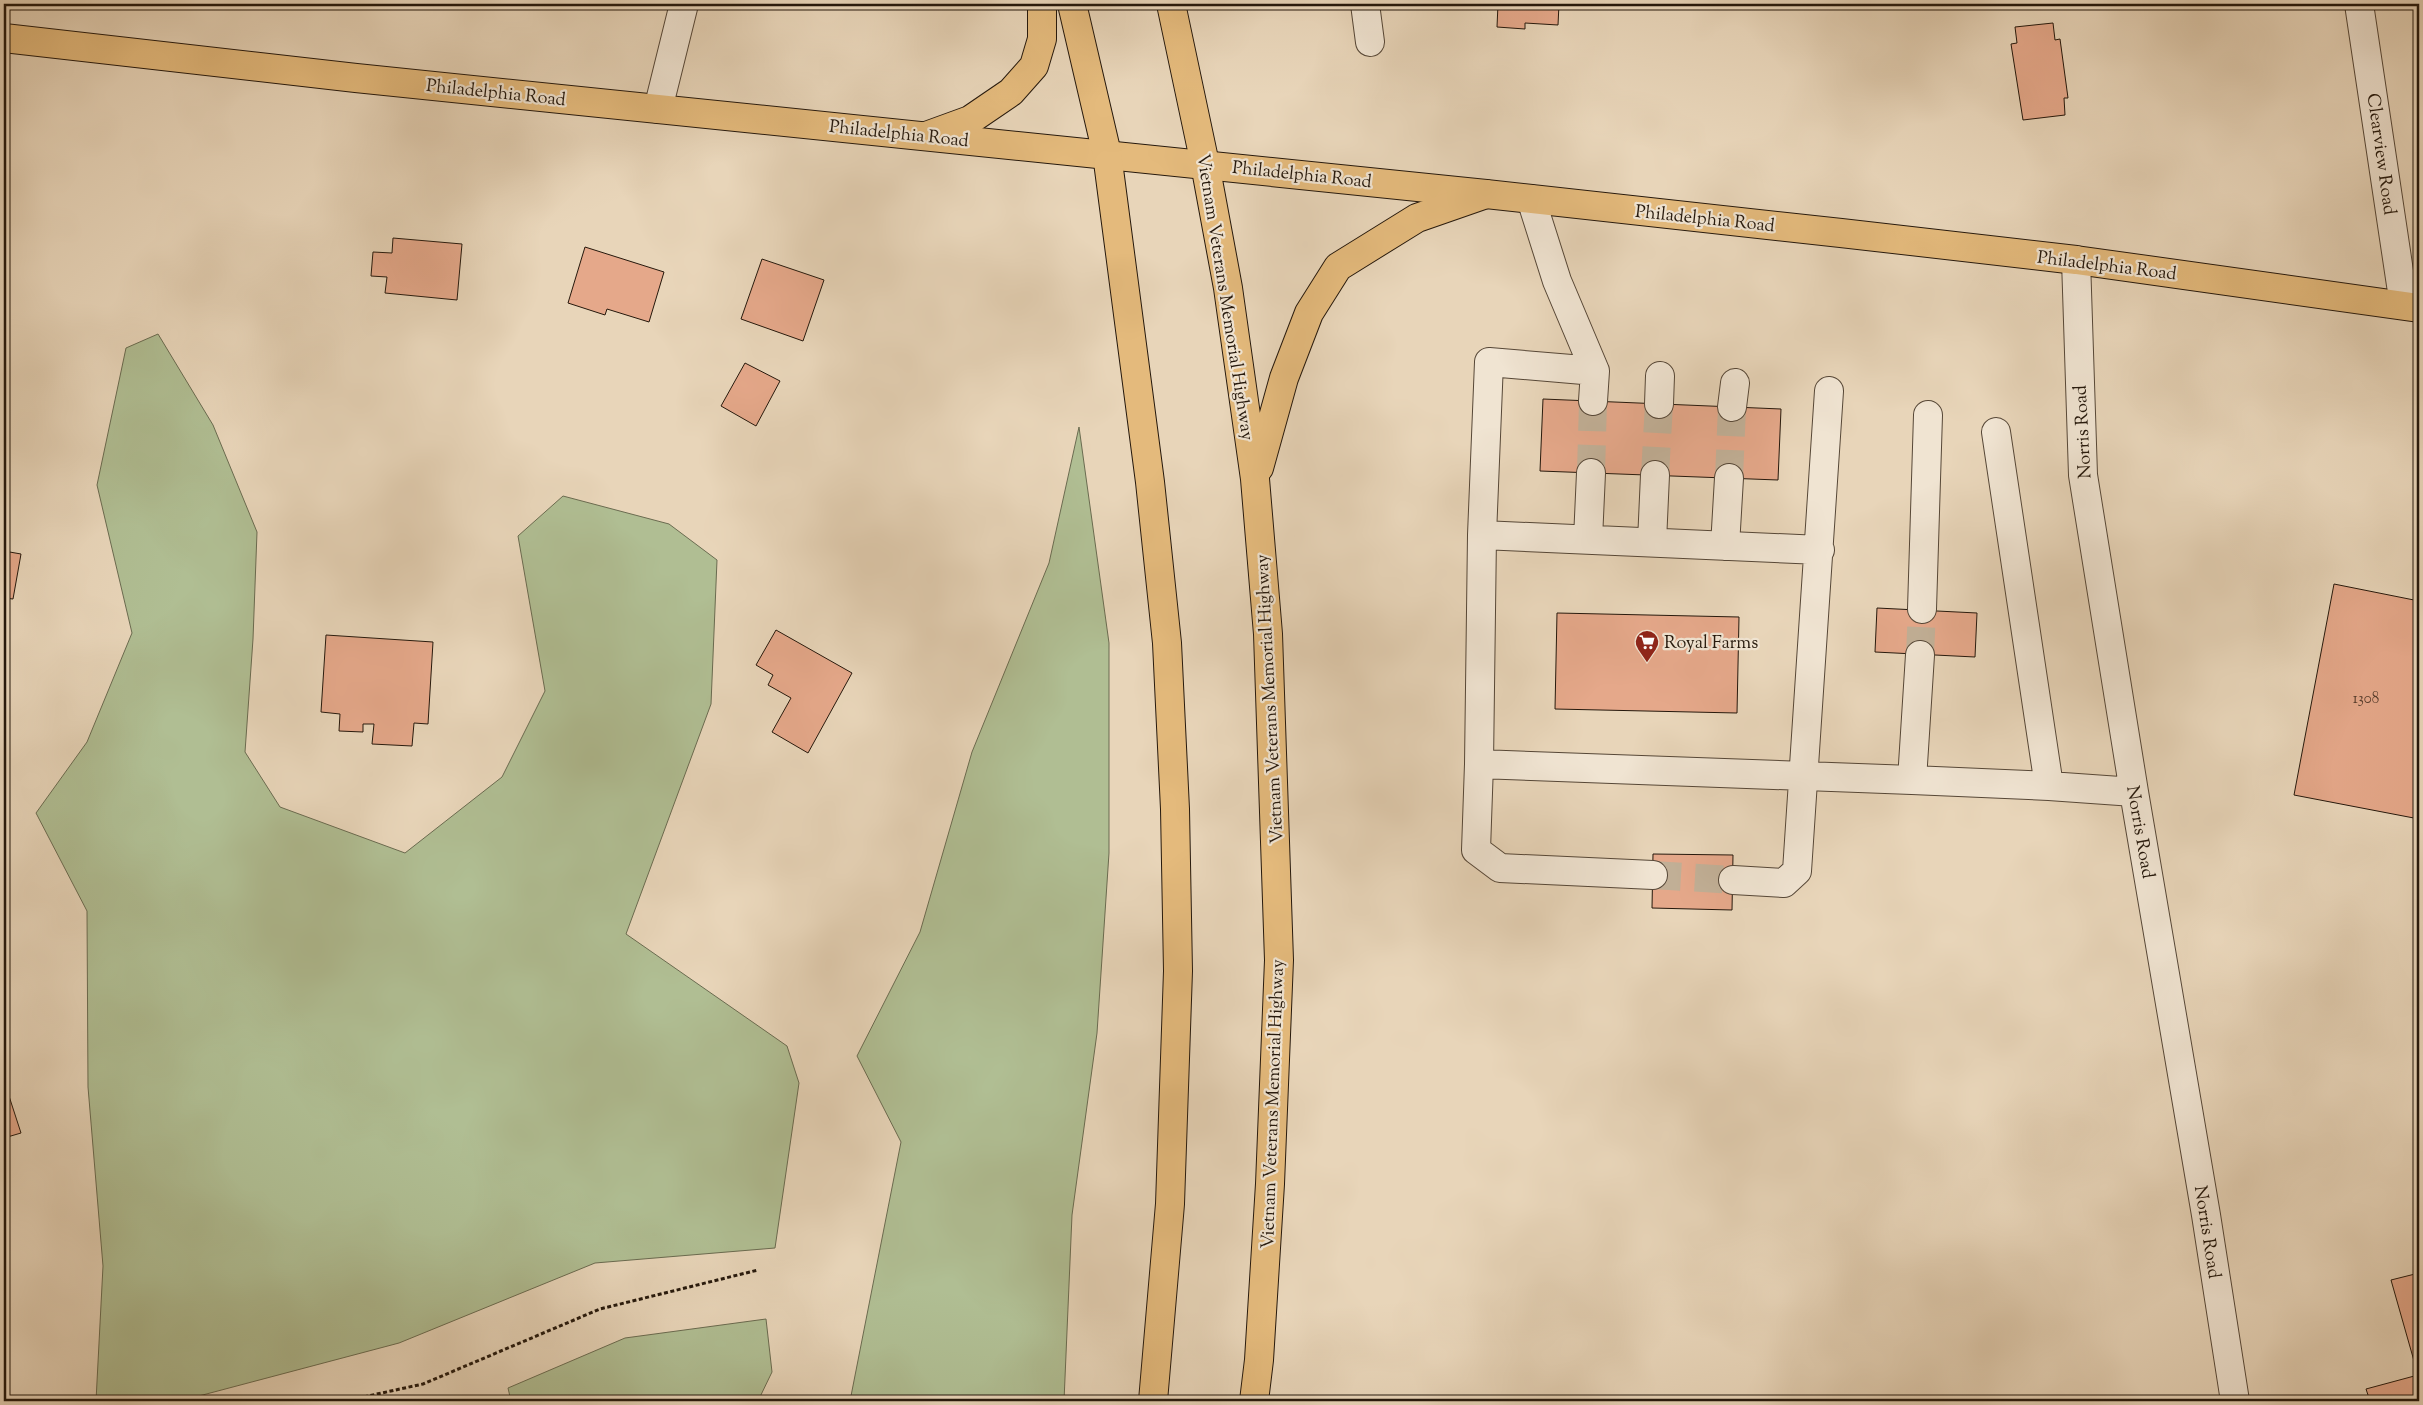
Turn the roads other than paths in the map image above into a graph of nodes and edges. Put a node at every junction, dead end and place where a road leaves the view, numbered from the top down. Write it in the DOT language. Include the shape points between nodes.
graph roads {
  1 [pos="684,4"];
  2 [pos="1042,4"];
  3 [pos="1072,4"];
  4 [pos="1171,4"];
  5 [pos="1365,4"];
  6 [pos="2360,4"];
  7 [pos="4,38"];
  8 [pos="1370,42"];
  9 [pos="658,109"];
  10 [pos="926,136"];
  11 [pos="1108,154"];
  12 [pos="1205,164"];
  13 [pos="1486,194"];
  14 [pos="1531,199"];
  15 [pos="2076,260"];
  16 [pos="2412,306"];
  17 [pos="1595,371"];
  18 [pos="1660,376"];
  19 [pos="1829,391"];
  20 [pos="1593,401"];
  21 [pos="1659,404"];
  22 [pos="1928,415"];
  23 [pos="1996,432"];
  24 [pos="1591,473"];
  25 [pos="1655,475"];
  26 [pos="1729,478"];
  27 [pos="1256,479"];
  28 [pos="1482,535"];
  29 [pos="1588,539"];
  30 [pos="1652,542"];
  31 [pos="1725,546"];
  32 [pos="1820,550"];
  33 [pos="1922,610"];
  34 [pos="1920,655"];
  35 [pos="1479,764"];
  36 [pos="1804,777"];
  37 [pos="1912,780"];
  38 [pos="2049,786"];
  39 [pos="2134,792"];
  40 [pos="1653,875"];
  41 [pos="1733,880"];
  42 [pos="1153,1401"];
  43 [pos="1254,1401"];
  44 [pos="2235,1401"];
  1 -- 9 [label="street"];
  2 -- 10 [label="main road" via="1042,39 1034,66 1011,92 970,120"];
  3 -- 11 [label="main road"];
  4 -- 12 [label="main road, Vietnam Veterans Memorial Highway"];
  5 -- 8 [label="street"];
  6 -- 16 [label="street, Clearview Road"];
  7 -- 9 [label="main road, Philadelphia Road"];
  9 -- 10 [label="main road, Philadelphia Road"];
  10 -- 11 [label="main road, Philadelphia Road"];
  11 -- 12 [label="main road, Philadelphia Road"];
  11 -- 42 [label="main road" via="1167,643 1176,809 1178,971 1171,1165"];
  12 -- 13 [label="main road, Philadelphia Road"];
  12 -- 27 [label="main road, Vietnam Veterans Memorial Highway" via="1228,288"];
  13 -- 14 [label="main road, Philadelphia Road"];
  13 -- 27 [label="main road" via="1417,218 1338,267 1305,322 1284,378"];
  14 -- 15 [label="main road, Philadelphia Road"];
  14 -- 17 [label="street" via="1557,281"];
  15 -- 16 [label="main road, Philadelphia Road"];
  15 -- 39 [label="street, Norris Road" via="2082,475"];
  17 -- 20 [label="street"];
  17 -- 28 [label="street" via="1489,362"];
  18 -- 21 [label="street"];
  19 -- 32 [label="street"];
  22 -- 33 [label="street"];
  23 -- 38 [label="street"];
  24 -- 29 [label="street"];
  25 -- 30 [label="street"];
  26 -- 31 [label="street"];
  27 -- 43 [label="main road, Vietnam Veterans Memorial Highway" via="1268,634 1279,960 1270,1184"];
  28 -- 29 [label="street"];
  28 -- 35 [label="street"];
  29 -- 30 [label="street"];
  30 -- 31 [label="street"];
  31 -- 32 [label="street"];
  32 -- 36 [label="street"];
  34 -- 37 [label="street"];
  35 -- 36 [label="street"];
  35 -- 40 [label="street" via="1476,850 1500,868"];
  36 -- 37 [label="street"];
  36 -- 41 [label="street" via="1797,871 1784,883"];
  37 -- 38 [label="street"];
  38 -- 39 [label="street"];
  39 -- 44 [label="street, Norris Road"];
}
